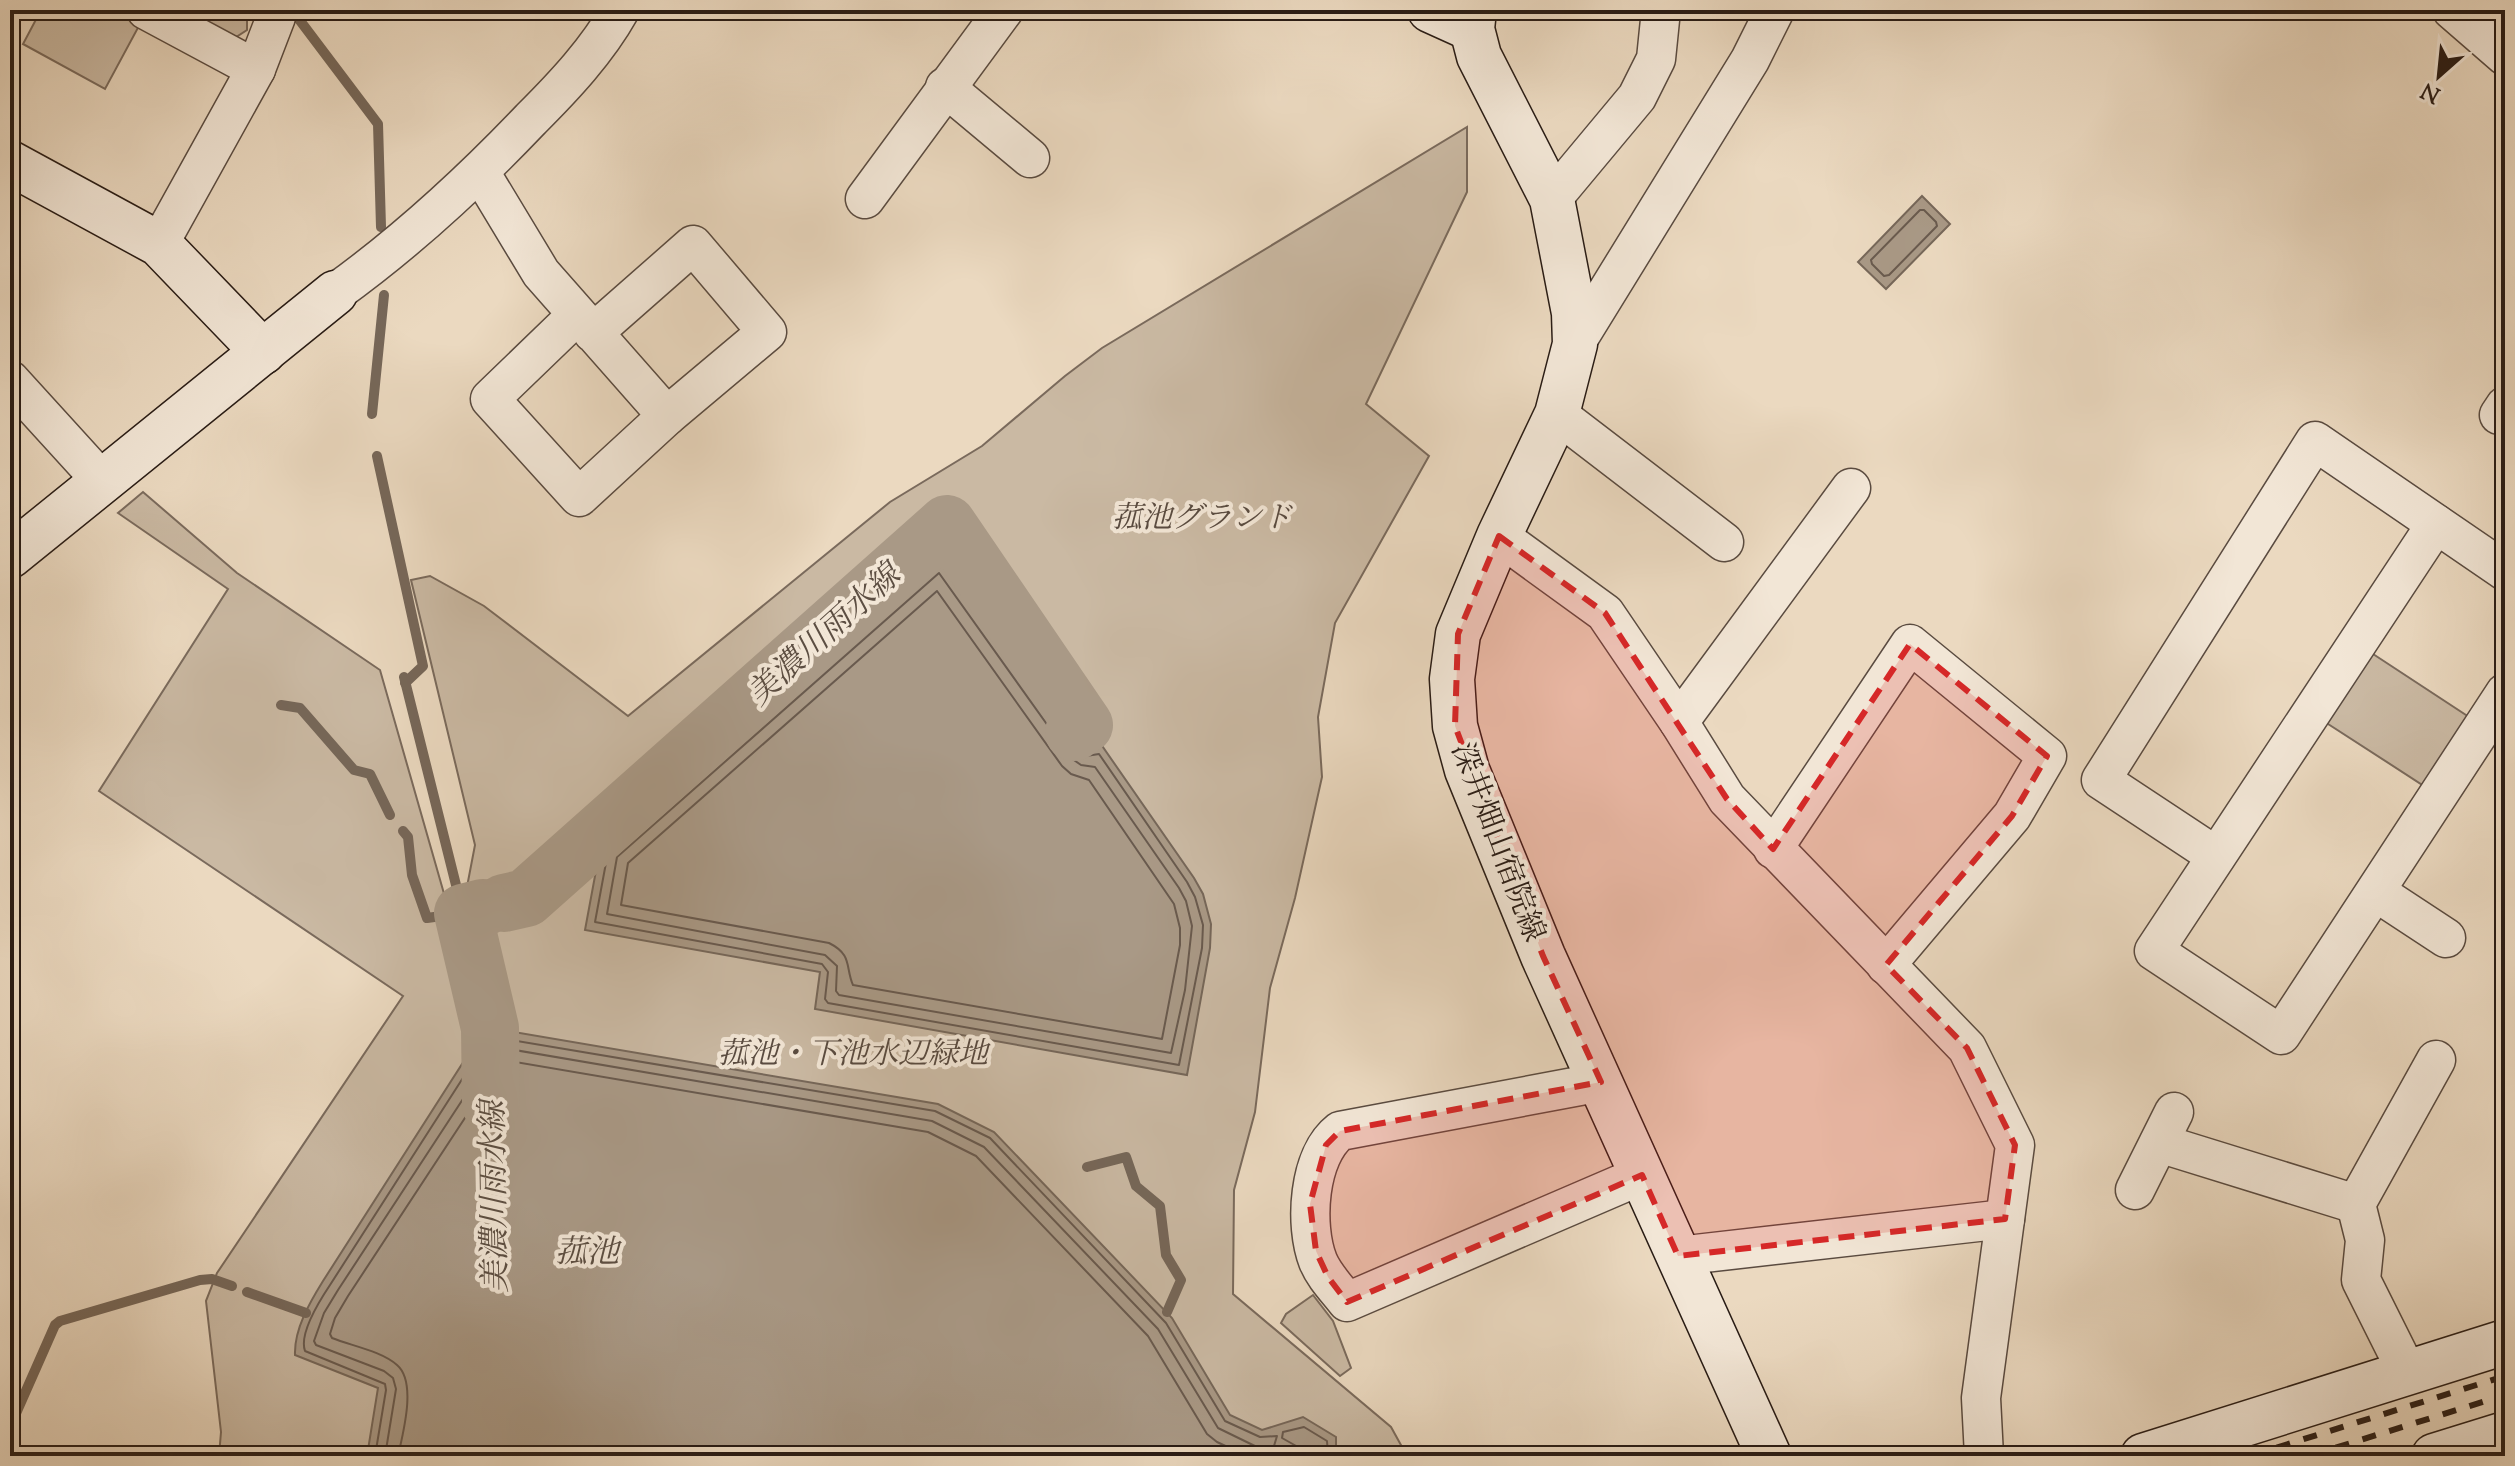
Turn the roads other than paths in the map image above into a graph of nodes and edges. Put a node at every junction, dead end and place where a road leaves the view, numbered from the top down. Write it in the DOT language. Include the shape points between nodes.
graph roads {
  1 [pos="146,10"];
  2 [pos="276,10"];
  3 [pos="620,10"];
  4 [pos="1004,10"];
  5 [pos="1430,10"];
  6 [pos="1661,10"];
  7 [pos="1775,10"];
  8 [pos="2452,10"];
  9 [pos="1473,20"];
  10 [pos="2505,56"];
  11 [pos="256,69"];
  12 [pos="945,87"];
  13 [pos="1030,158"];
  14 [pos="10,163"];
  15 [pos="480,172"];
  16 [pos="865,199"];
  17 [pos="1552,199"];
  18 [pos="159,244"];
  19 [pos="335,293"];
  20 [pos="585,324"];
  21 [pos="1575,344"];
  22 [pos="263,352"];
  23 [pos="10,380"];
  24 [pos="1557,414"];
  25 [pos="667,416"];
  26 [pos="105,479"];
  27 [pos="1851,488"];
  28 [pos="2436,524"];
  29 [pos="1499,536"];
  30 [pos="1724,542"];
  31 [pos="10,556"];
  32 [pos="2505,571"];
  33 [pos="2505,693"];
  34 [pos="1679,722"];
  35 [pos="1773,849"];
  36 [pos="2216,856"];
  37 [pos="2376,892"];
  38 [pos="2446,938"];
  39 [pos="1886,965"];
  40 [pos="2436,1060"];
  41 [pos="1601,1082"];
  42 [pos="1642,1175"];
  43 [pos="2135,1190"];
  44 [pos="2356,1204"];
  45 [pos="2005,1219"];
  46 [pos="1678,1256"];
  47 [pos="2505,1342"];
  48 [pos="2408,1374"];
  49 [pos="2505,1434"];
  50 [pos="1769,1456"];
  51 [pos="1984,1456"];
  52 [pos="2143,1456"];
  53 [pos="2434,1456"];
  1 -- 11 [label="street"];
  2 -- 11 [label="street"];
  3 -- 15 [label="street" via="572,77"];
  4 -- 12 [label="street"];
  5 -- 9 [label="main road, 深井畑山宿院線"];
  6 -- 17 [label="street" via="1656,59 1637,97"];
  7 -- 21 [label="street" via="1750,60"];
  8 -- 10 [label="street"];
  9 -- 17 [label="main road, 深井畑山宿院線" via="1479,56"];
  11 -- 18 [label="street"];
  12 -- 13 [label="street"];
  12 -- 16 [label="street"];
  14 -- 18 [label="main road"];
  15 -- 19 [label="street"];
  15 -- 20 [label="street" via="541,273"];
  17 -- 21 [label="main road, 深井畑山宿院線"];
  18 -- 22 [label="main road"];
  19 -- 22 [label="main road"];
  20 -- 25 [label="street"];
  20 -- 25 [label="street" via="490,399 579,497"];
  20 -- 25 [label="street" via="693,245 767,332"];
  21 -- 24 [label="main road, 深井畑山宿院線"];
  22 -- 26 [label="main road"];
  23 -- 26 [label="street"];
  24 -- 29 [label="main road, 深井畑山宿院線"];
  24 -- 30 [label="street"];
  26 -- 31 [label="main road"];
  27 -- 34 [label="street"];
  28 -- 32 [label="street"];
  28 -- 36 [label="street"];
  28 -- 36 [label="street" via="2315,441 2101,780"];
  29 -- 34 [label="street" via="1605,613"];
  29 -- 41 [label="main road, 深井畑山宿院線" via="1458,634 1452,679 1455,726 1467,770 1543,956"];
  33 -- 37 [label="street"];
  34 -- 35 [label="street" via="1727,799"];
  35 -- 39 [label="street"];
  35 -- 39 [label="street" via="1910,644 2047,756 2012,816"];
  36 -- 37 [label="street" via="2154,951 2281,1035"];
  37 -- 38 [label="street"];
  39 -- 45 [label="street" via="1967,1048 2015,1145"];
  40 -- 44 [label="street"];
  41 -- 42 [label="main road, 深井畑山宿院線"];
  41 -- 42 [label="street" via="1340,1131 1326,1145 1311,1193 1319,1263 1347,1302"];
  42 -- 46 [label="main road, 深井畑山宿院線"];
  43 -- 44 [label="street" via="2166,1128"];
  44 -- 48 [label="street" via="2365,1240 2361,1280"];
  45 -- 46 [label="street"];
  45 -- 51 [label="street" via="1981,1398"];
  46 -- 50 [label="main road, 深井畑山宿院線"];
  47 -- 48 [label="main road"];
  48 -- 52 [label="main road"];
  49 -- 53 [label="main road"];
}
